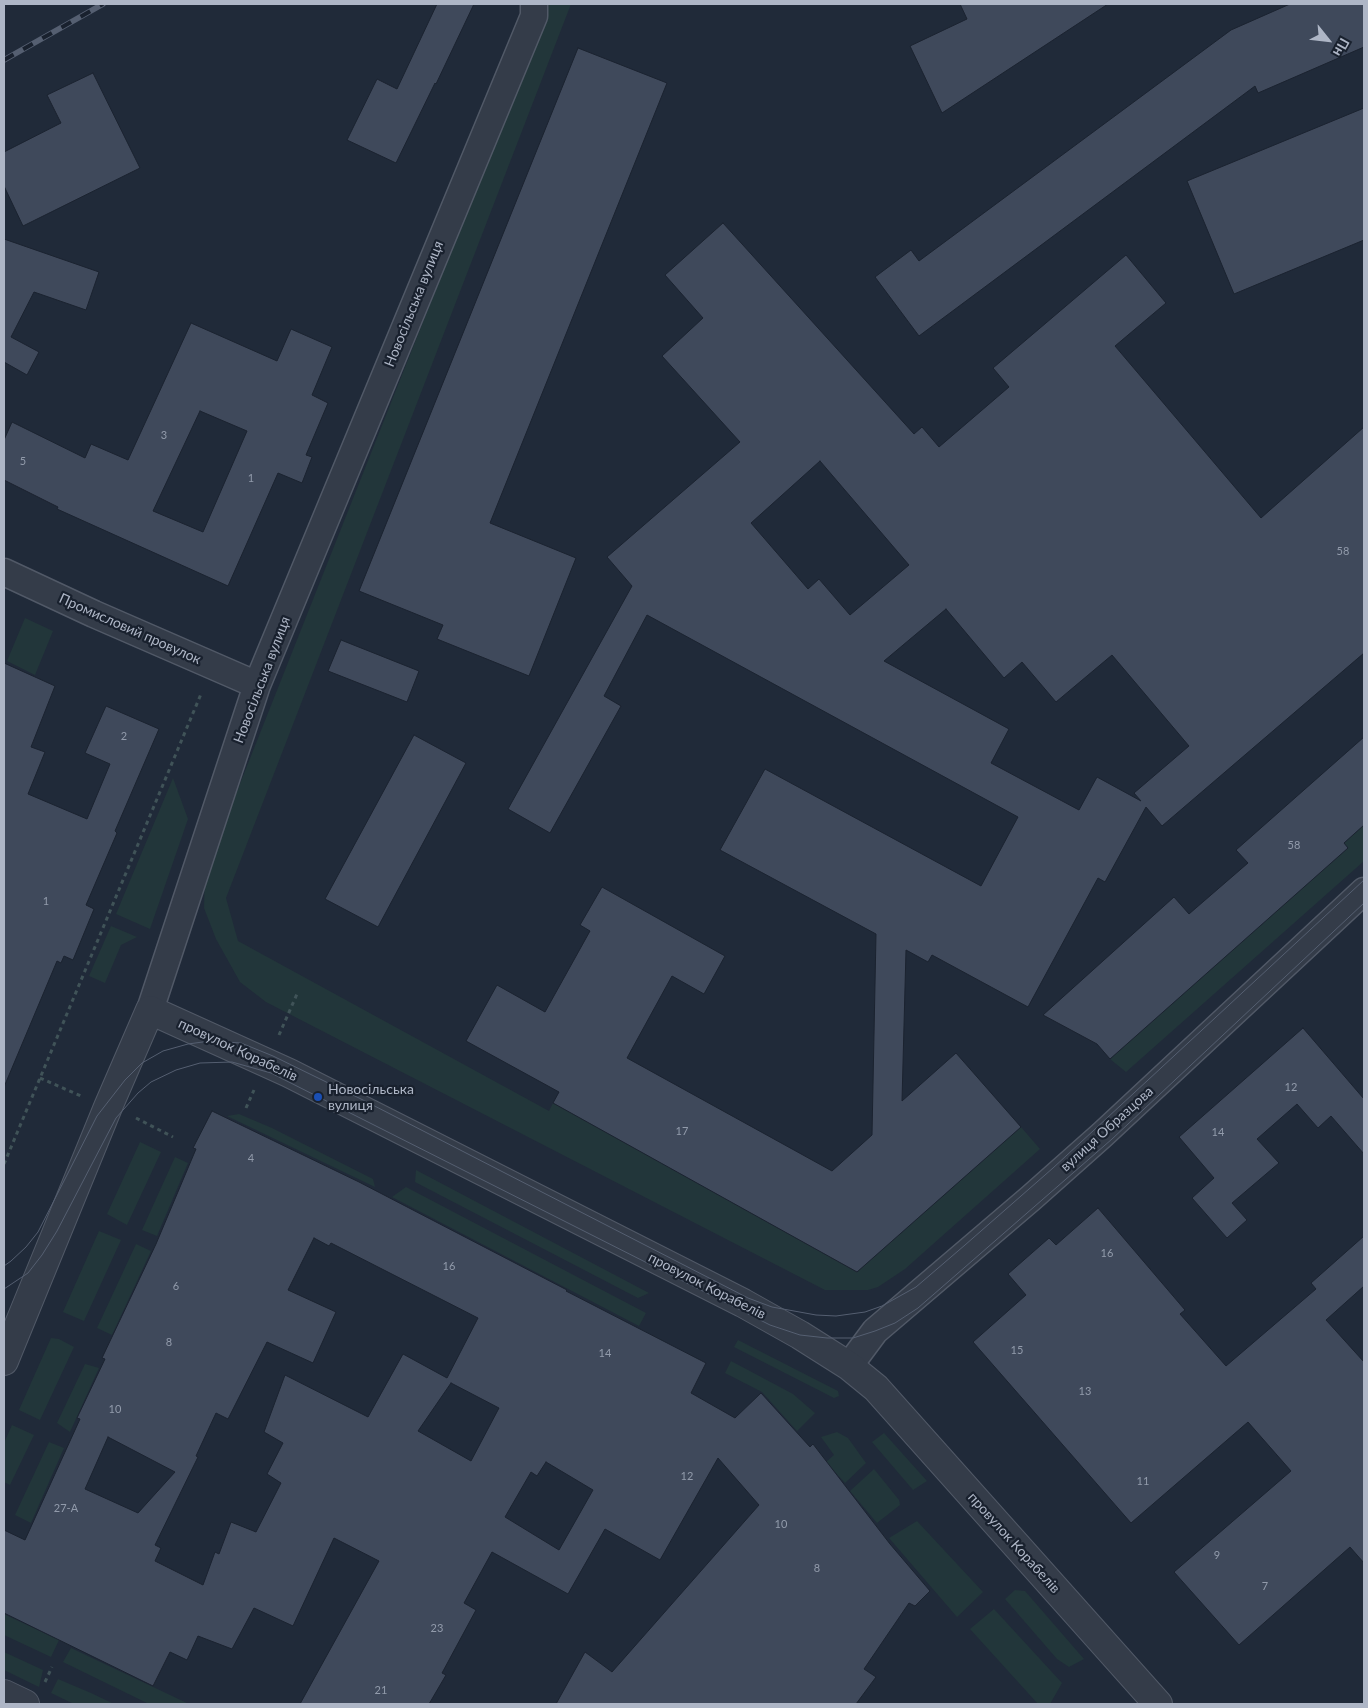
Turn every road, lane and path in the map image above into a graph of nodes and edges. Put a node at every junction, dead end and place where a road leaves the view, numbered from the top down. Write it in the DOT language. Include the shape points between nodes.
graph roads {
  1 [pos="534,4"];
  2 [pos="4,572"];
  3 [pos="214,666"];
  4 [pos="258,685"];
  5 [pos="1362,896"];
  6 [pos="150,1010"];
  7 [pos="4,1164"];
  8 [pos="10,1327"];
  9 [pos="4,1361"];
  10 [pos="849,1366"];
  11 [pos="4,1694"];
  12 [pos="25,1704"];
  13 [pos="1158,1704"];
  1 -- 4 [label="street, Новосільська вулиця" via="534,16"];
  2 -- 3 [label="street, Промисловий провулок"];
  3 -- 4 [label="street, Промисловий провулок"];
  3 -- 7 [label="path"];
  4 -- 6 [label="street, Новосільська вулиця"];
  5 -- 10 [label="street, вулиця Образцова" via="1102,1136 890,1318"];
  6 -- 8 [label="street, Новосільська вулиця"];
  6 -- 10 [label="street, провулок Корабелів" via="289,1073 743,1303"];
  8 -- 9 [label="street, Новосільська вулиця"];
  10 -- 13 [label="street, провулок Корабелів" via="876,1388"];
  11 -- 12 [label="street"];
}
